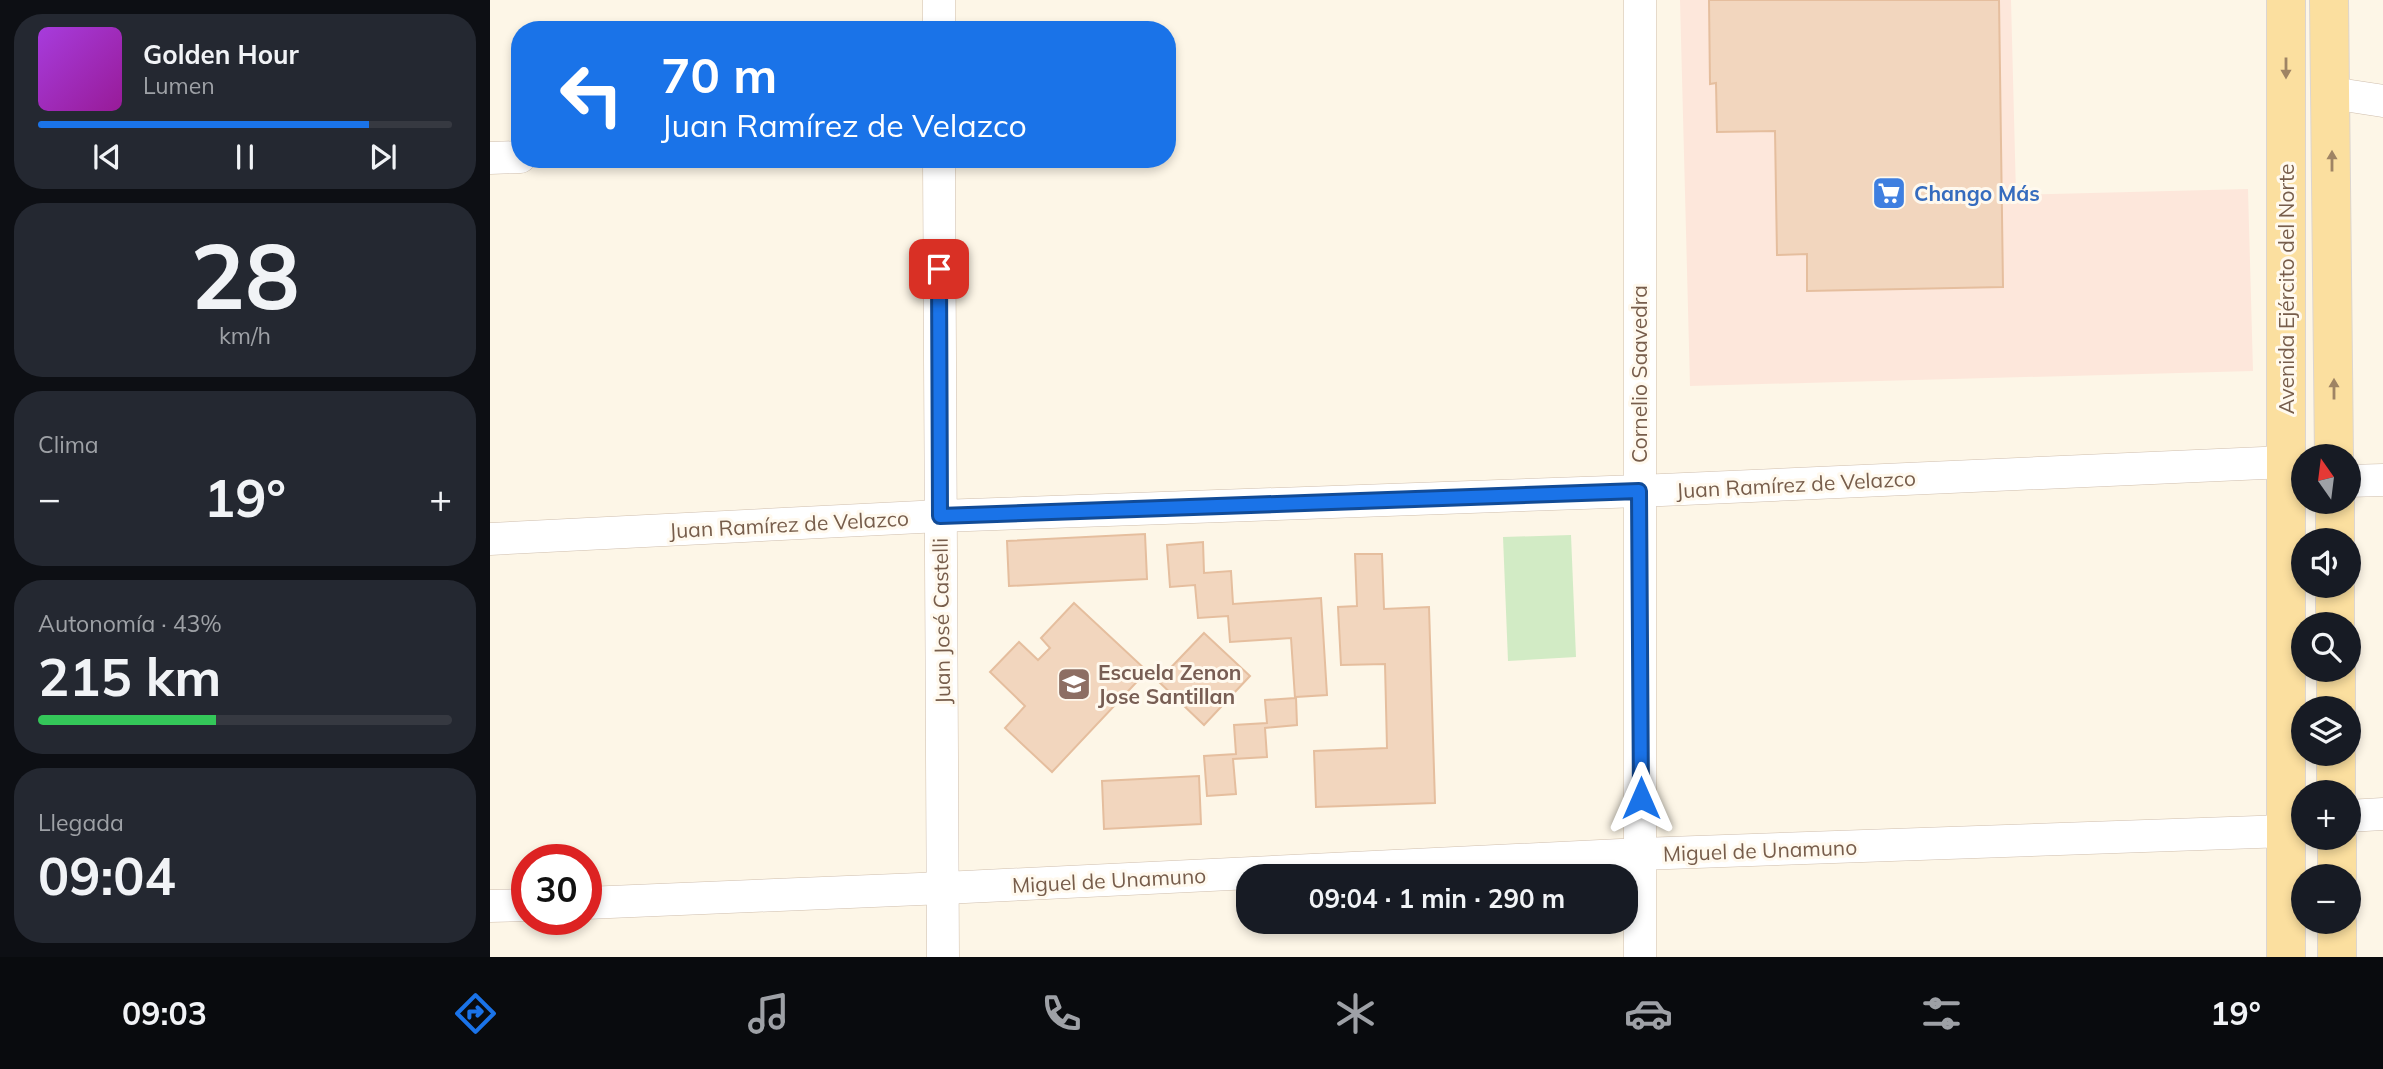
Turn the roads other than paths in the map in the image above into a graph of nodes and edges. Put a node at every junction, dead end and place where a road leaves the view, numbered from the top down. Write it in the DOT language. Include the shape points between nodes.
graph roads {
  1 [pos="939,0"];
  2 [pos="1640,0"];
  3 [pos="2286,0"];
  4 [pos="2329,0"];
  5 [pos="939,21"];
  6 [pos="2331,93"];
  7 [pos="2383,101"];
  8 [pos="511,157"];
  9 [pos="490,158"];
  10 [pos="939,168"];
  11 [pos="2295,444"];
  12 [pos="2334,444"];
  13 [pos="2291,466"];
  14 [pos="2383,480"];
  15 [pos="2361,481"];
  16 [pos="1639,491"];
  17 [pos="2295,514"];
  18 [pos="940,516"];
  19 [pos="490,539"];
  20 [pos="2295,780"];
  21 [pos="2383,814"];
  22 [pos="2361,815"];
  23 [pos="2291,829"];
  24 [pos="2294,850"];
  25 [pos="1641,854"];
  26 [pos="944,888"];
  27 [pos="602,901"];
  28 [pos="511,905"];
  29 [pos="490,906"];
  30 [pos="2337,934"];
  31 [pos="943,957"];
  32 [pos="1640,957"];
  33 [pos="2286,957"];
  34 [pos="2337,957"];
  1 -- 5 [label="street"];
  2 -- 16 [label="street, Cornelio Saavedra"];
  3 -- 11 [label="main road, Avenida Ejército del Norte, one-way"];
  4 -- 6 [label="main road"];
  6 -- 7 [label="street"];
  12 -- 6 [label="main road, one-way"];
  8 -- 9 [label="street"];
  10 -- 18 [label="street, Juan José Castelli"];
  13 -- 16 [label="street, Juan Ramírez de Velazco"];
  14 -- 15 [label="street"];
  16 -- 18 [label="street, Juan Ramírez de Velazco"];
  16 -- 25 [label="street, Cornelio Saavedra"];
  17 -- 20 [label="main road, Avenida Ejército del Norte"];
  18 -- 19 [label="street, Juan Ramírez de Velazco"];
  18 -- 26 [label="street, Juan José Castelli"];
  21 -- 22 [label="street"];
  23 -- 25 [label="street, Miguel de Unamuno"];
  24 -- 33 [label="main road, Avenida Ejército del Norte"];
  25 -- 26 [label="street, Miguel de Unamuno"];
  25 -- 32 [label="street, Cornelio Saavedra"];
  26 -- 27 [label="street, Miguel de Unamuno"];
  26 -- 31 [label="street, Juan José Castelli"];
  28 -- 29 [label="street"];
  30 -- 34 [label="main road"];
}
